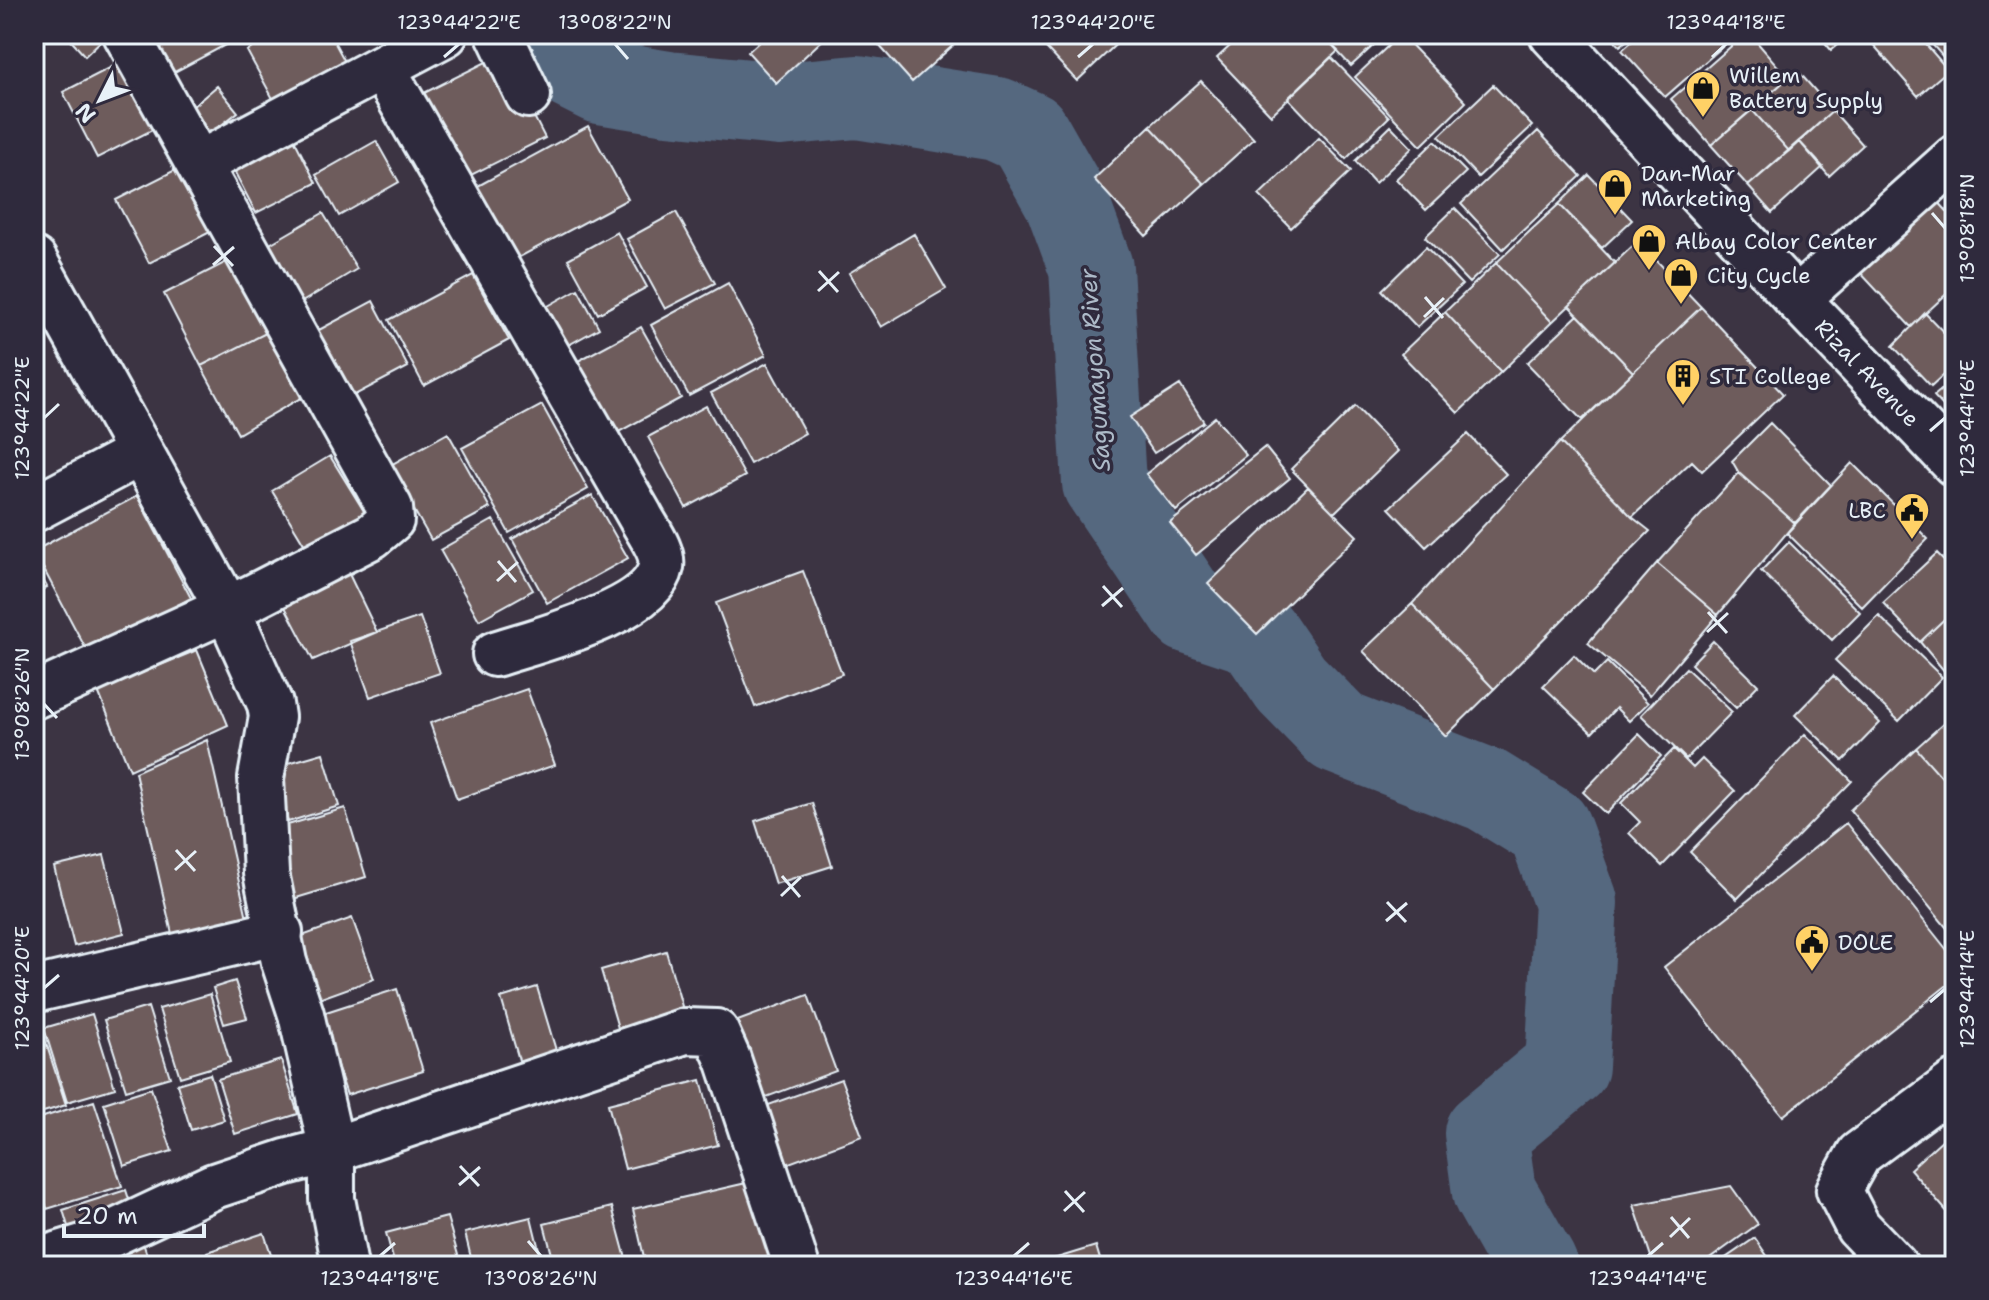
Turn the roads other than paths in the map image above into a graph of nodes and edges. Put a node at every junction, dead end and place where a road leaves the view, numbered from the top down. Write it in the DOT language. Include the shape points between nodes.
graph roads {
  1 [pos="126,34"];
  2 [pos="445,34"];
  3 [pos="499,34"];
  4 [pos="1552,34"];
  5 [pos="383,69"];
  6 [pos="528,95"];
  7 [pos="1955,158"];
  8 [pos="199,164"];
  9 [pos="34,260"];
  10 [pos="1797,299"];
  11 [pos="45,306"];
  12 [pos="140,453"];
  13 [pos="1955,464"];
  14 [pos="34,509"];
  15 [pos="227,608"];
  16 [pos="495,654"];
  17 [pos="34,696"];
  18 [pos="280,932"];
  19 [pos="34,990"];
  20 [pos="1955,1083"];
  21 [pos="332,1150"];
  22 [pos="34,1262"];
  23 [pos="795,1265"];
  24 [pos="345,1266"];
  25 [pos="1895,1266"];
  1 -- 8 [label="street"];
  2 -- 5 [label="street"];
  3 -- 6 [label="street"];
  4 -- 10 [label="street, Rizal Avenue"];
  5 -- 8 [label="street"];
  5 -- 16 [label="street" via="657,546 661,566 646,589 604,619"];
  7 -- 10 [label="street"];
  8 -- 15 [label="street" via="390,508 391,520 372,536"];
  9 -- 11 [label="street"];
  10 -- 13 [label="street, Rizal Avenue"];
  11 -- 12 [label="street"];
  12 -- 14 [label="street"];
  12 -- 15 [label="street"];
  15 -- 17 [label="street"];
  15 -- 18 [label="street" via="270,704 261,778 266,873"];
  18 -- 19 [label="street"];
  18 -- 21 [label="street"];
  20 -- 25 [label="street" via="1859,1154 1839,1190 1858,1227"];
  21 -- 22 [label="street" via="214,1186 86,1246"];
  21 -- 23 [label="street" via="685,1031 716,1032"];
  21 -- 24 [label="street" via="332,1199"];
}
